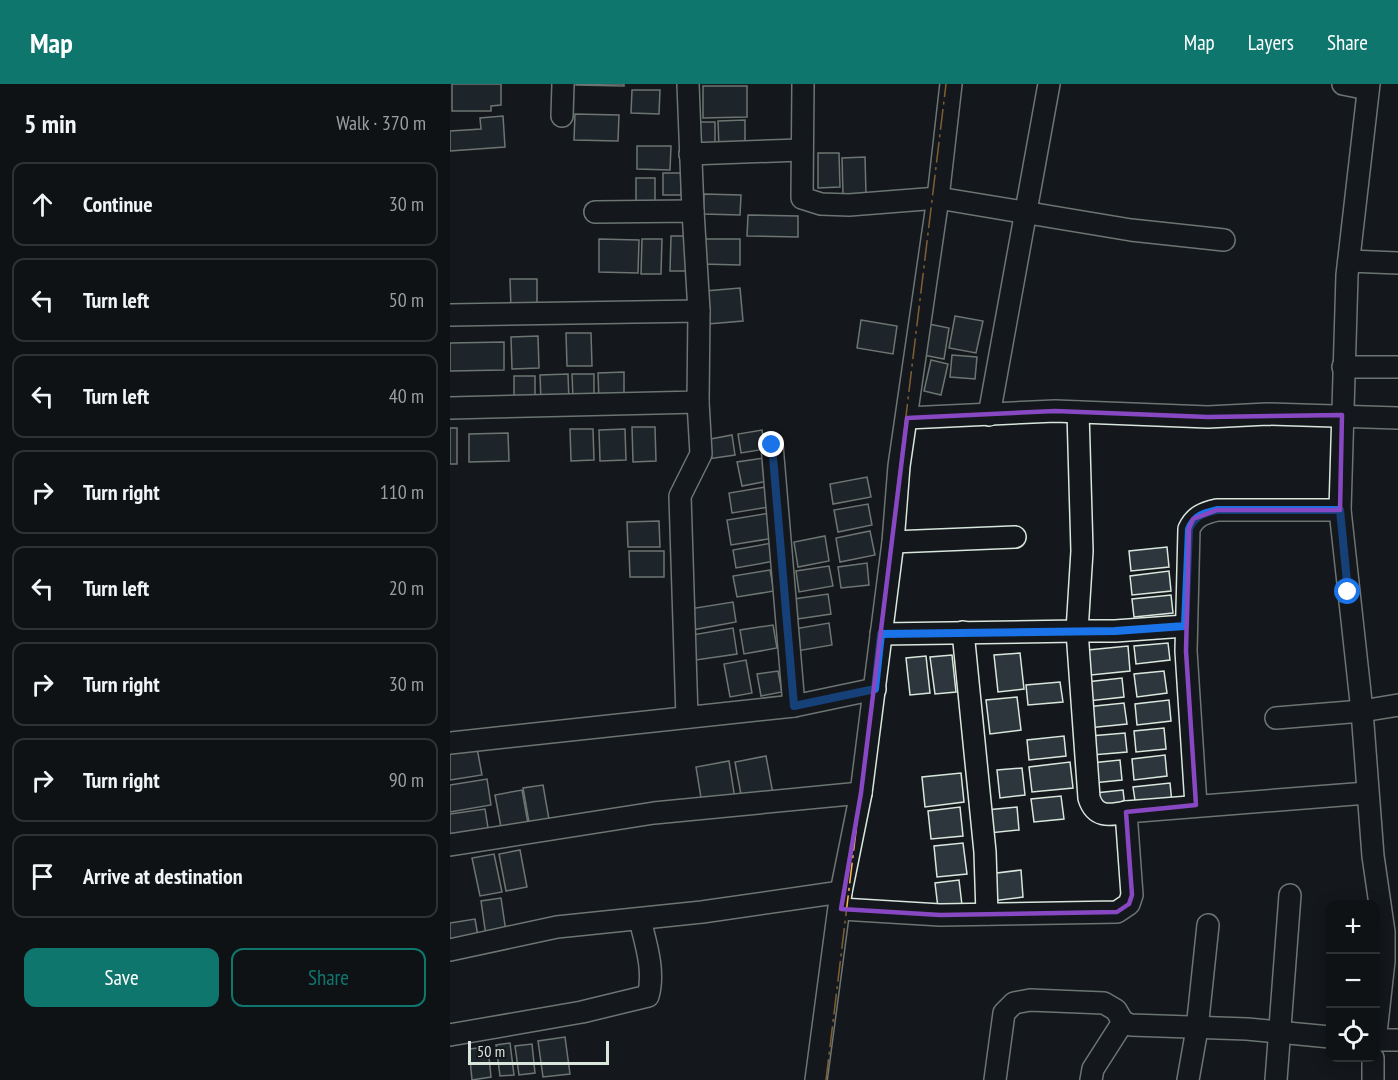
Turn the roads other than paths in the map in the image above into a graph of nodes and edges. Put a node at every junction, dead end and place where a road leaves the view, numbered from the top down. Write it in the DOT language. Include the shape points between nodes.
graph roads {
  1 [pos="563,84"];
  2 [pos="688,84"];
  3 [pos="803,84"];
  4 [pos="951,84"];
  5 [pos="1049,84"];
  6 [pos="1343,84"];
  7 [pos="1369,86"];
  8 [pos="562,116"];
  9 [pos="800,150"];
  10 [pos="690,154"];
  11 [pos="938,198"];
  12 [pos="693,211"];
  13 [pos="595,212"];
  14 [pos="1024,212"];
  15 [pos="1224,240"];
  16 [pos="1349,261"];
  17 [pos="1398,263"];
  18 [pos="699,311"];
  19 [pos="450,315"];
  20 [pos="1343,367"];
  21 [pos="1398,368"];
  22 [pos="698,402"];
  23 [pos="450,408"];
  24 [pos="1078,412"];
  25 [pos="989,415"];
  26 [pos="1342,415"];
  27 [pos="907,418"];
  28 [pos="1398,418"];
  29 [pos="772,445"];
  30 [pos="1340,510"];
  31 [pos="1015,537"];
  32 [pos="893,542"];
  33 [pos="1185,626"];
  34 [pos="1077,631"];
  35 [pos="963,632"];
  36 [pos="881,634"];
  37 [pos="875,689"];
  38 [pos="1398,705"];
  39 [pos="794,706"];
  40 [pos="1362,711"];
  41 [pos="687,717"];
  42 [pos="1276,718"];
  43 [pos="450,743"];
  44 [pos="861,793"];
  45 [pos="1367,793"];
  46 [pos="1196,804"];
  47 [pos="1125,812"];
  48 [pos="450,845"];
  49 [pos="1290,895"];
  50 [pos="841,900"];
  51 [pos="987,914"];
  52 [pos="640,920"];
  53 [pos="1208,925"];
  54 [pos="450,950"];
  55 [pos="1379,1008"];
  56 [pos="1123,1022"];
  57 [pos="1197,1029"];
  58 [pos="1279,1032"];
  59 [pos="450,1035"];
  60 [pos="1326,1037"];
  61 [pos="1380,1040"];
  62 [pos="1398,1040"];
  63 [pos="1373,1062"];
  64 [pos="816,1080"];
  65 [pos="995,1080"];
  66 [pos="1091,1080"];
  67 [pos="1188,1080"];
  68 [pos="1276,1080"];
  69 [pos="1373,1080"];
  1 -- 8 [label="street"];
  2 -- 10 [label="street"];
  3 -- 9 [label="street"];
  4 -- 11 [label="street"];
  5 -- 14 [label="street"];
  6 -- 7 [label="street"];
  7 -- 16 [label="street"];
  9 -- 10 [label="street"];
  9 -- 11 [label="street" via="802,198 849,206"];
  10 -- 12 [label="street"];
  11 -- 14 [label="street"];
  11 -- 27 [label="street"];
  12 -- 13 [label="street"];
  12 -- 18 [label="street"];
  14 -- 15 [label="street"];
  14 -- 25 [label="street"];
  16 -- 17 [label="street"];
  16 -- 20 [label="street"];
  18 -- 19 [label="street"];
  18 -- 22 [label="street"];
  20 -- 21 [label="street"];
  20 -- 26 [label="street"];
  22 -- 23 [label="street"];
  22 -- 41 [label="street" via="700,454 680,496"];
  24 -- 25 [label="street"];
  24 -- 26 [label="street" via="1208,417"];
  24 -- 34 [label="street" via="1082,551"];
  25 -- 27 [label="street"];
  26 -- 28 [label="street"];
  26 -- 30 [label="street"];
  27 -- 32 [label="street"];
  29 -- 39 [label="street"];
  30 -- 33 [label="street" via="1217,510 1193,519 1189,529"];
  30 -- 40 [label="street"];
  31 -- 32 [label="street"];
  32 -- 36 [label="street"];
  33 -- 34 [label="street"];
  33 -- 46 [label="street"];
  34 -- 35 [label="street"];
  34 -- 47 [label="street" via="1089,798 1092,809 1099,813 1109,816"];
  35 -- 36 [label="street"];
  35 -- 51 [label="street" via="983,829"];
  36 -- 37 [label="street"];
  37 -- 39 [label="street"];
  37 -- 44 [label="street"];
  38 -- 40 [label="street"];
  39 -- 41 [label="street"];
  40 -- 42 [label="street"];
  40 -- 45 [label="street"];
  41 -- 43 [label="street"];
  44 -- 48 [label="street" via="654,813"];
  44 -- 50 [label="street"];
  45 -- 46 [label="street"];
  45 -- 55 [label="street" via="1383,932"];
  46 -- 47 [label="street"];
  47 -- 51 [label="street" via="1132,895 1125,909"];
  49 -- 58 [label="street"];
  50 -- 51 [label="street" via="940,915"];
  50 -- 52 [label="street"];
  50 -- 64 [label="street"];
  52 -- 54 [label="street" via="557,927"];
  52 -- 59 [label="street" via="652,984 648,996"];
  53 -- 57 [label="street"];
  56 -- 57 [label="street"];
  56 -- 65 [label="street" via="1116,1010 1104,1003 1014,1003 1004,1013"];
  56 -- 66 [label="street"];
  57 -- 58 [label="street"];
  57 -- 67 [label="street"];
  58 -- 60 [label="street"];
  58 -- 68 [label="street"];
  61 -- 62 [label="street"];
  63 -- 69 [label="street"];
}
